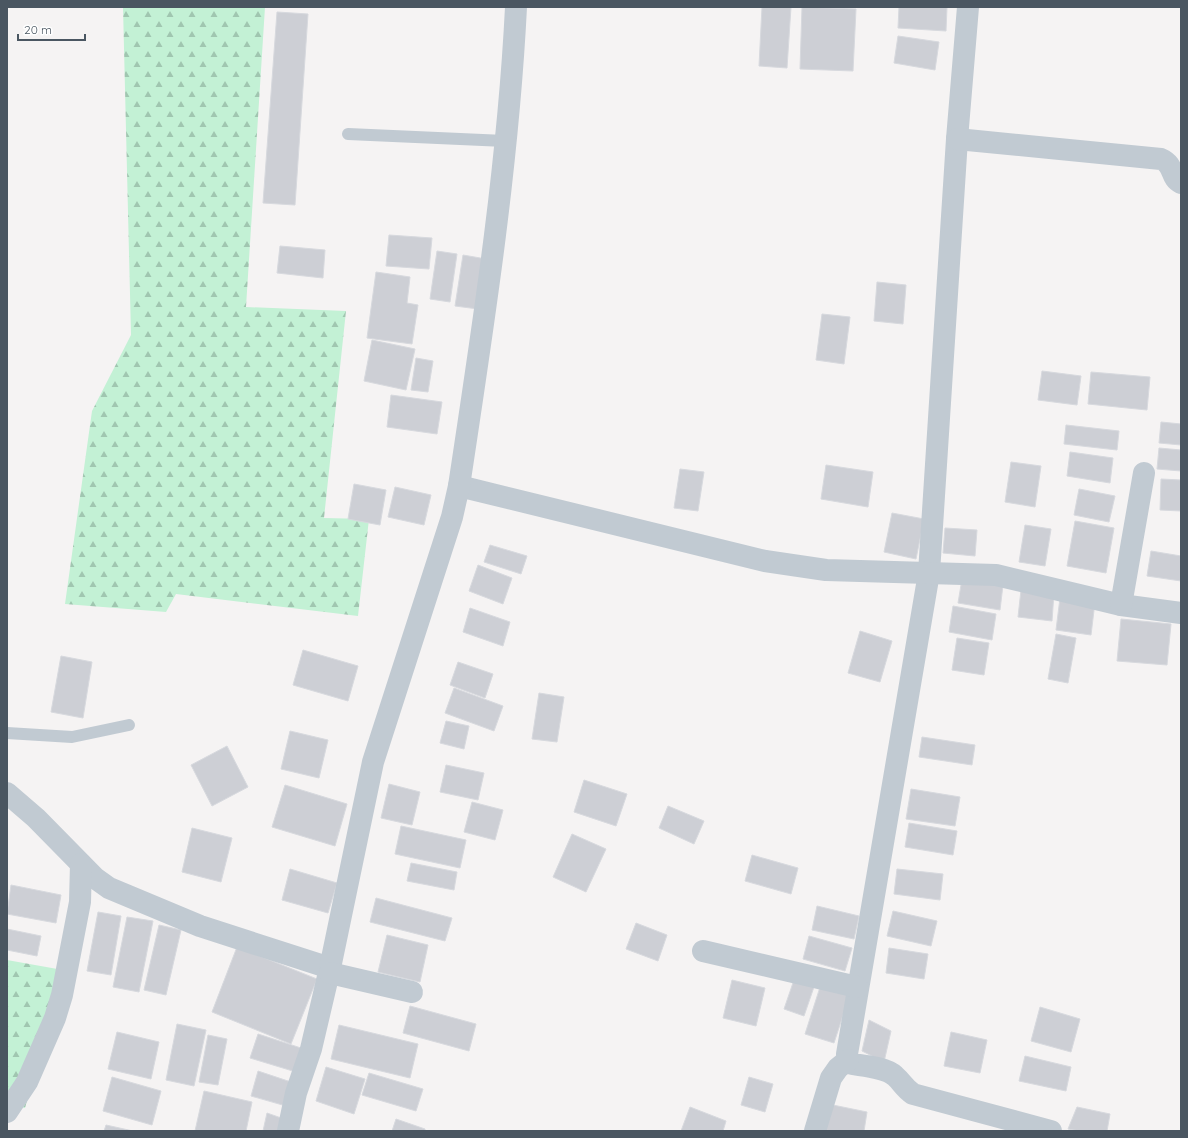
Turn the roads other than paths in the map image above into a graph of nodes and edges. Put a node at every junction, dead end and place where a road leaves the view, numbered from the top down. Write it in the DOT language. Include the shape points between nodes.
graph roads {
  1 [pos="516,7"];
  2 [pos="968,7"];
  3 [pos="348,134"];
  4 [pos="957,139"];
  5 [pos="504,141"];
  6 [pos="1181,183"];
  7 [pos="1144,473"];
  8 [pos="459,486"];
  9 [pos="929,573"];
  10 [pos="1121,605"];
  11 [pos="1181,613"];
  12 [pos="129,725"];
  13 [pos="7,733"];
  14 [pos="7,793"];
  15 [pos="81,864"];
  16 [pos="703,951"];
  17 [pos="330,970"];
  18 [pos="857,987"];
  19 [pos="412,992"];
  20 [pos="848,1060"];
  21 [pos="7,1112"];
  22 [pos="288,1131"];
  23 [pos="815,1131"];
  24 [pos="1051,1131"];
  1 -- 5 [label="street"];
  2 -- 4 [label="street"];
  3 -- 5 [label="lane"];
  4 -- 6 [label="street" via="1161,159 1171,166 1176,179"];
  4 -- 9 [label="street"];
  5 -- 8 [label="street" via="489,288"];
  7 -- 10 [label="street"];
  8 -- 9 [label="street" via="765,561 826,570"];
  8 -- 17 [label="street" via="452,517 373,762"];
  9 -- 10 [label="street" via="996,575"];
  9 -- 18 [label="street"];
  10 -- 11 [label="street"];
  12 -- 13 [label="lane" via="72,737"];
  14 -- 15 [label="street" via="36,818"];
  15 -- 17 [label="street" via="108,888 128,897 200,926"];
  15 -- 21 [label="street" via="80,902 62,995 55,1018 27,1082"];
  16 -- 18 [label="street"];
  17 -- 19 [label="street"];
  17 -- 22 [label="street"];
  18 -- 20 [label="street"];
  20 -- 23 [label="street" via="831,1078"];
  20 -- 24 [label="street" via="852,1064 886,1071 896,1076 904,1088 914,1094"];
}
